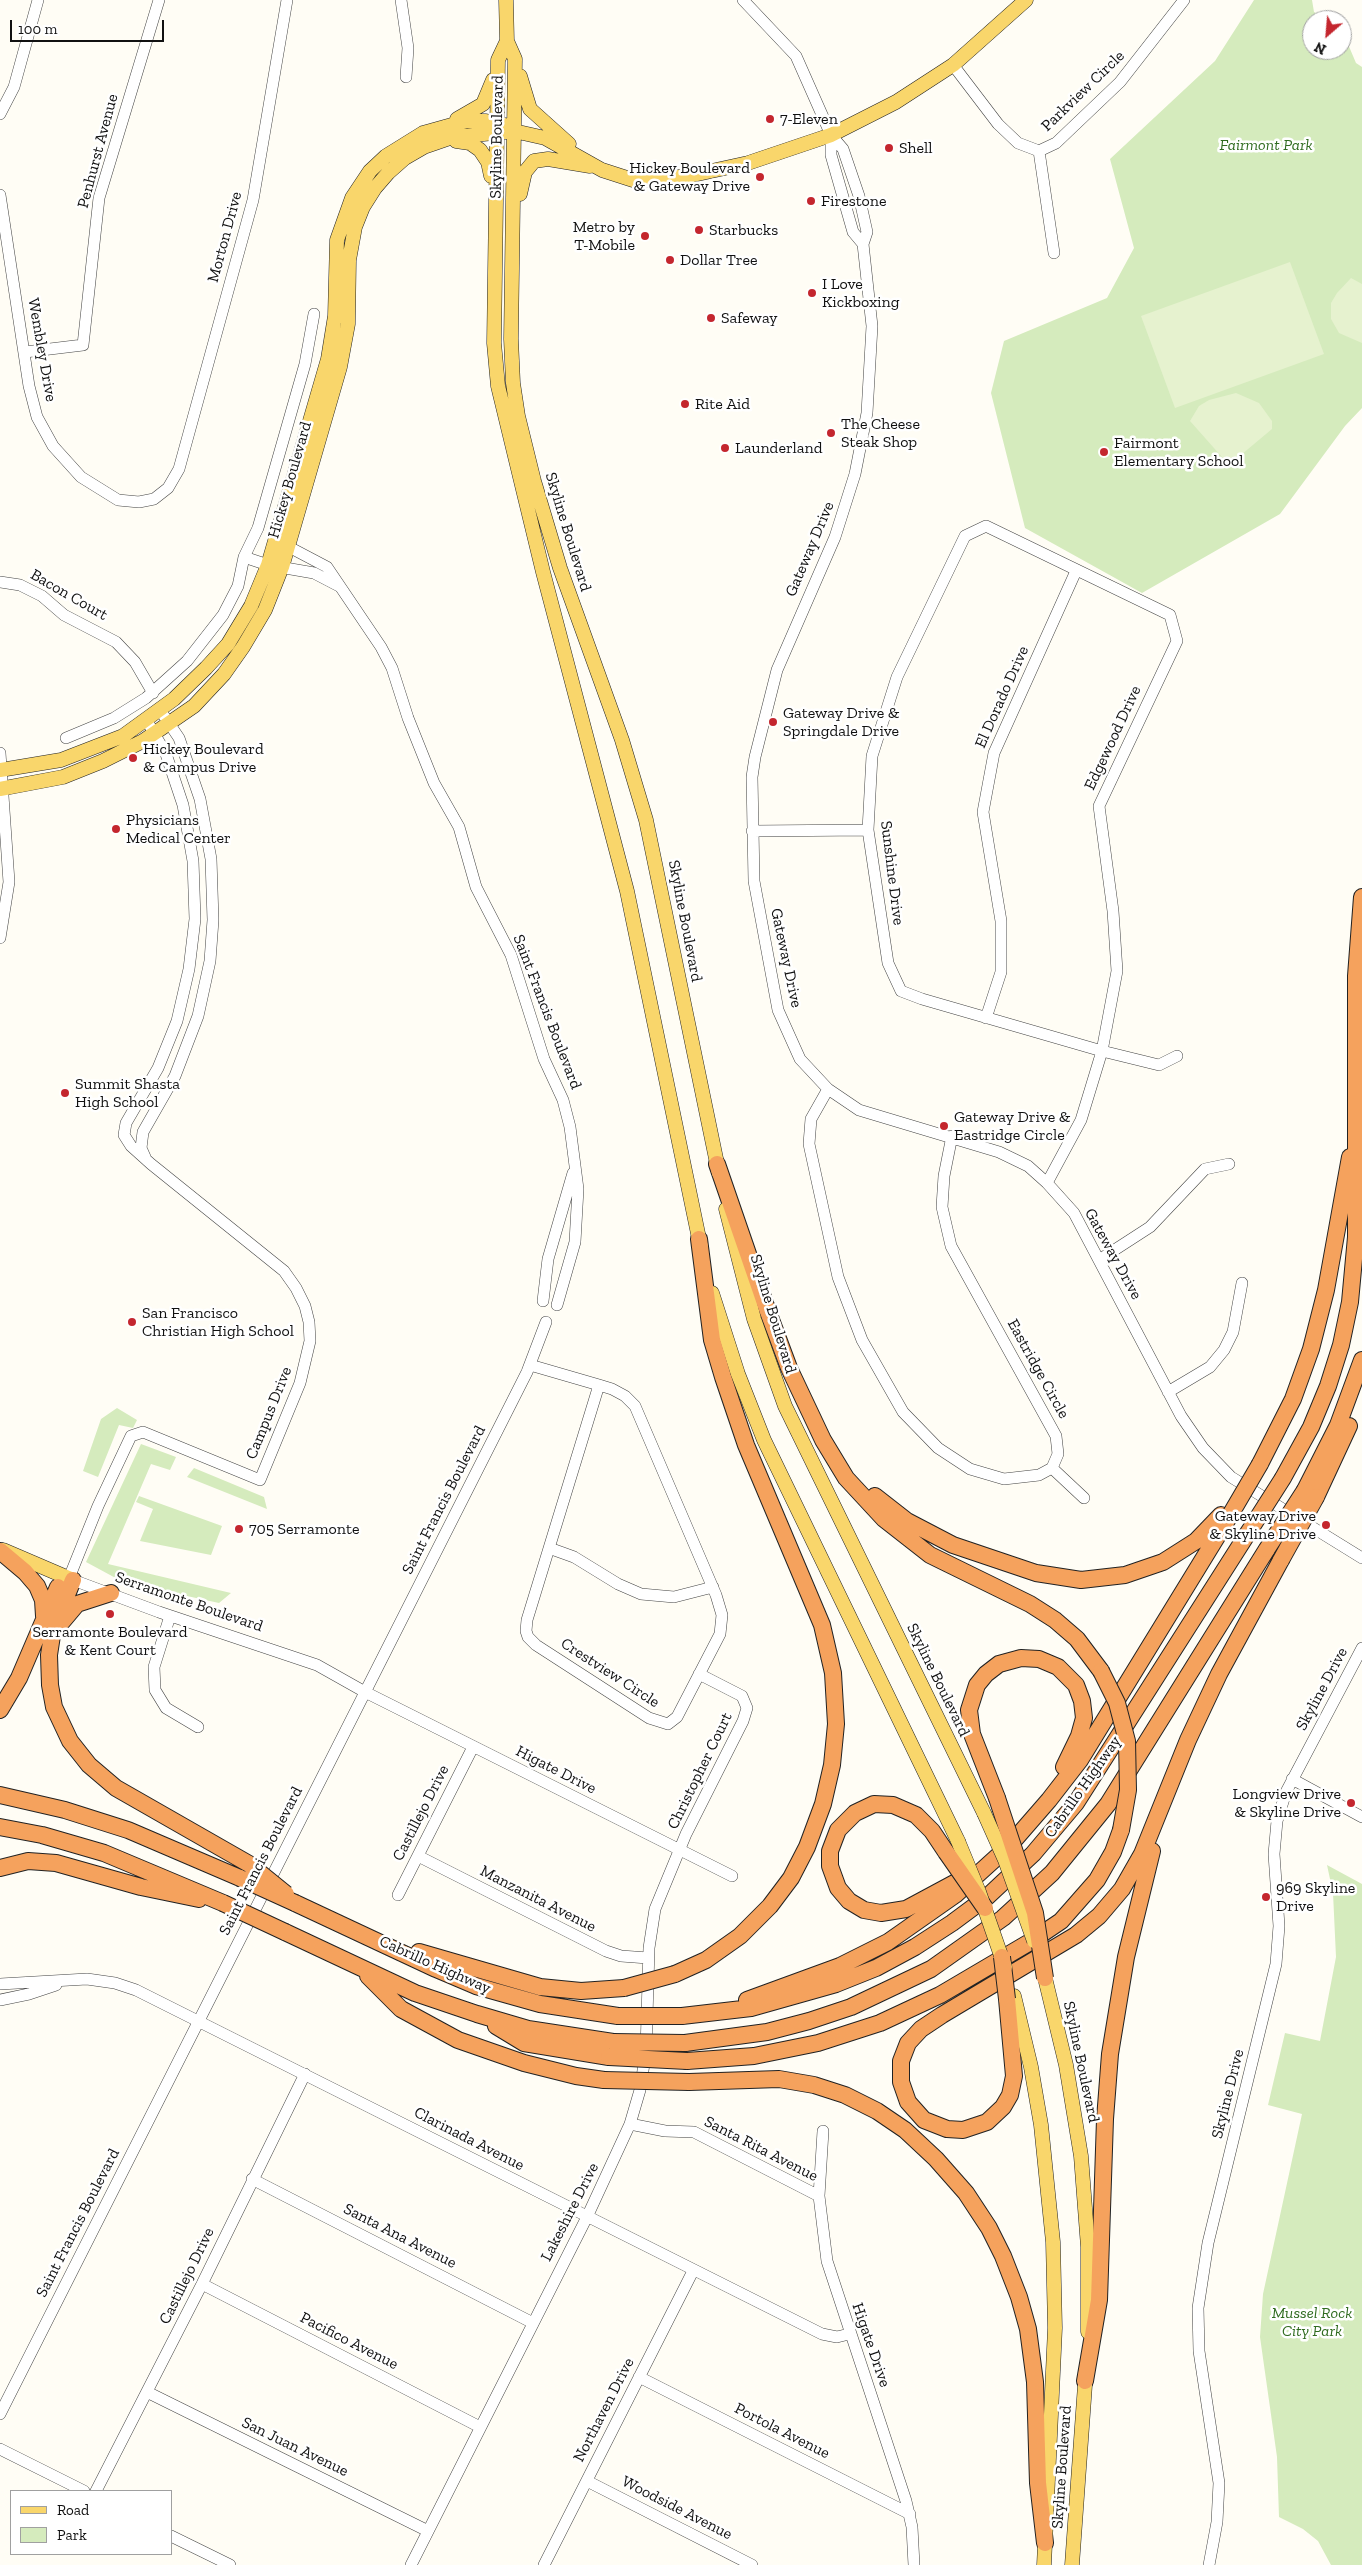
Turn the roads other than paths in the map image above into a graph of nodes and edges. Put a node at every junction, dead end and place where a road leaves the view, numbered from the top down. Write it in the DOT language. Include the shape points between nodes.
graph roads {
  1 [pos="38,0"];
  2 [pos="159,0"];
  3 [pos="287,0"];
  4 [pos="402,0"];
  5 [pos="506,0"];
  6 [pos="743,0"];
  7 [pos="1026,0"];
  8 [pos="1184,0"];
  9 [pos="507,42"];
  10 [pos="515,59"];
  11 [pos="498,60"];
  12 [pos="953,65"];
  13 [pos="406,77"];
  14 [pos="0,114"];
  15 [pos="444,125"];
  16 [pos="497,128"];
  17 [pos="514,131"];
  18 [pos="830,135"];
  19 [pos="443,140"];
  20 [pos="1040,151"];
  21 [pos="596,167"];
  22 [pos="0,195"];
  23 [pos="496,199"];
  24 [pos="513,224"];
  25 [pos="1054,252"];
  26 [pos="314,314"];
  27 [pos="25,352"];
  28 [pos="175,478"];
  29 [pos="965,536"];
  30 [pos="289,547"];
  31 [pos="244,557"];
  32 [pos="275,566"];
  33 [pos="1076,571"];
  34 [pos="0,582"];
  35 [pos="339,586"];
  36 [pos="153,693"];
  37 [pos="160,710"];
  38 [pos="147,721"];
  39 [pos="170,724"];
  40 [pos="154,734"];
  41 [pos="66,738"];
  42 [pos="0,753"];
  43 [pos="1,770"];
  44 [pos="2,789"];
  45 [pos="868,830"];
  46 [pos="752,831"];
  47 [pos="1362,897"];
  48 [pos="0,938"];
  49 [pos="986,1018"];
  50 [pos="1102,1051"];
  51 [pos="1177,1056"];
  52 [pos="828,1089"];
  53 [pos="1357,1121"];
  54 [pos="952,1136"];
  55 [pos="574,1156"];
  56 [pos="151,1164"];
  57 [pos="717,1164"];
  58 [pos="1229,1164"];
  59 [pos="1047,1183"];
  60 [pos="699,1240"];
  61 [pos="1099,1260"];
  62 [pos="1242,1283"];
  63 [pos="543,1301"];
  64 [pos="557,1304"];
  65 [pos="546,1322"];
  66 [pos="1362,1360"];
  67 [pos="530,1365"];
  68 [pos="1362,1382"];
  69 [pos="599,1385"];
  70 [pos="1168,1392"];
  71 [pos="818,1430"];
  72 [pos="1052,1468"];
  73 [pos="1311,1494"];
  74 [pos="1084,1498"];
  75 [pos="1226,1515"];
  76 [pos="549,1548"];
  77 [pos="0,1550"];
  78 [pos="1362,1558"];
  79 [pos="68,1578"];
  80 [pos="713,1587"];
  81 [pos="111,1594"];
  82 [pos="170,1616"];
  83 [pos="44,1618"];
  84 [pos="1362,1648"];
  85 [pos="49,1668"];
  86 [pos="699,1674"];
  87 [pos="365,1692"];
  88 [pos="0,1710"];
  89 [pos="198,1728"];
  90 [pos="473,1747"];
  91 [pos="1177,1769"];
  92 [pos="1292,1779"];
  93 [pos="0,1795"];
  94 [pos="1362,1817"];
  95 [pos="1028,1824"];
  96 [pos="0,1827"];
  97 [pos="952,1846"];
  98 [pos="1009,1846"];
  99 [pos="679,1850"];
  100 [pos="418,1856"];
  101 [pos="0,1868"];
  102 [pos="732,1876"];
  103 [pos="398,1895"];
  104 [pos="223,1903"];
  105 [pos="295,1903"];
  106 [pos="985,1908"];
  107 [pos="371,1937"];
  108 [pos="1002,1957"];
  109 [pos="648,1958"];
  110 [pos="359,1968"];
  111 [pos="1045,1978"];
  112 [pos="70,1980"];
  113 [pos="0,1984"];
  114 [pos="1010,1998"];
  115 [pos="0,2000"];
  116 [pos="708,2014"];
  117 [pos="199,2020"];
  118 [pos="611,2050"];
  119 [pos="305,2074"];
  120 [pos="630,2124"];
  121 [pos="824,2132"];
  122 [pos="252,2178"];
  123 [pos="819,2196"];
  124 [pos="587,2217"];
  125 [pos="693,2271"];
  126 [pos="202,2284"];
  127 [pos="533,2323"];
  128 [pos="850,2334"];
  129 [pos="639,2377"];
  130 [pos="1086,2381"];
  131 [pos="147,2392"];
  132 [pos="0,2414"];
  133 [pos="480,2427"];
  134 [pos="0,2449"];
  135 [pos="587,2481"];
  136 [pos="82,2490"];
  137 [pos="97,2490"];
  138 [pos="910,2514"];
  139 [pos="428,2531"];
  140 [pos="172,2536"];
  141 [pos="1045,2543"];
  142 [pos="230,2565"];
  143 [pos="411,2565"];
  144 [pos="544,2565"];
  145 [pos="752,2565"];
  146 [pos="914,2565"];
  147 [pos="1044,2565"];
  148 [pos="1072,2565"];
  149 [pos="1209,2565"];
  1 -- 14 [label="street" via="14,87"];
  2 -- 27 [label="street, Penhurst Avenue" via="99,198 83,345"];
  3 -- 28 [label="street, Morton Drive" via="253,200"];
  4 -- 13 [label="street" via="408,48"];
  5 -- 9 [label="main road, Skyline Boulevard"];
  6 -- 18 [label="street, Gateway Drive" via="796,56"];
  7 -- 12 [label="main road, Hickey Boulevard"];
  8 -- 20 [label="street, Parkview Circle" via="1120,82 1056,142"];
  9 -- 10 [label="main road, Skyline Boulevard"];
  9 -- 11 [label="main road, Skyline Boulevard"];
  10 -- 17 [label="main road, Skyline Boulevard"];
  10 -- 21 [label="main road" via="525,98 533,113"];
  11 -- 15 [label="main road" via="483,104"];
  11 -- 16 [label="main road, Skyline Boulevard"];
  12 -- 18 [label="main road, Hickey Boulevard" via="896,102"];
  12 -- 20 [label="street, Parkview Circle" via="998,124 1018,143"];
  15 -- 16 [label="main road, Hickey Boulevard" via="475,120"];
  15 -- 32 [label="main road, Hickey Boulevard" via="413,137 386,156 363,180 347,208 336,250 335,316 328,359"];
  16 -- 17 [label="main road, Hickey Boulevard"];
  16 -- 19 [label="main road, Hickey Boulevard"];
  16 -- 23 [label="main road, Skyline Boulevard"];
  17 -- 21 [label="main road, Hickey Boulevard" via="545,138"];
  17 -- 24 [label="main road, Skyline Boulevard"];
  18 -- 21 [label="main road, Hickey Boulevard" via="748,163 693,176 633,180"];
  18 -- 46 [label="street, Gateway Drive" via="831,155 854,232 863,244 871,308 872,347 863,435 842,516 828,555 784,648 764,713 752,776"];
  19 -- 23 [label="main road" via="470,143 480,150 488,162"];
  19 -- 30 [label="main road, Hickey Boulevard" via="414,152 388,172 358,217 350,249 349,313 343,356"];
  20 -- 25 [label="street"];
  21 -- 24 [label="main road" via="548,159 530,164 523,176"];
  22 -- 27 [label="street, Wembley Drive"];
  23 -- 60 [label="main road, Skyline Boulevard" via="494,343 500,397 624,881"];
  24 -- 57 [label="main road, Skyline Boulevard" via="512,372 521,428 560,568 624,747 646,820"];
  26 -- 31 [label="street, Hickey Boulevard" via="309,348 275,471 258,528"];
  27 -- 28 [label="street, Wembley Drive" via="37,417 53,446 81,477 118,500 140,502 154,499"];
  29 -- 33 [label="street, Edgewood Drive" via="986,526"];
  29 -- 45 [label="street, Sunshine Drive" via="897,677 872,756"];
  30 -- 32 [label="main road, Hickey Boulevard"];
  30 -- 35 [label="street, Saint Francis Boulevard" via="327,568"];
  31 -- 32 [label="street, Saint Francis Boulevard"];
  31 -- 36 [label="street, Hickey Boulevard" via="240,582 217,625 187,661"];
  32 -- 35 [label="street, Saint Francis Boulevard" via="314,573"];
  32 -- 37 [label="main road, Hickey Boulevard" via="228,644 191,684"];
  32 -- 39 [label="main road, Hickey Boulevard" via="265,610 237,657 210,690"];
  33 -- 49 [label="street, El Dorado Drive" via="994,753 983,812 1001,921 1001,972"];
  33 -- 50 [label="street, Edgewood Drive" via="1170,615 1177,641 1099,806 1113,911 1117,971"];
  34 -- 36 [label="street, Bacon Court" via="20,585 42,596 64,615 116,642 135,662"];
  35 -- 55 [label="street, Saint Francis Boulevard" via="392,668 434,783 458,827 476,887 511,955 544,1059 563,1100"];
  36 -- 41 [label="street, Hickey Boulevard" via="114,718"];
  37 -- 38 [label="main road, Hickey Boulevard"];
  37 -- 39 [label="street, Campus Drive"];
  38 -- 40 [label="street, Campus Drive"];
  38 -- 43 [label="main road, Hickey Boulevard" via="123,736 82,753 39,765"];
  39 -- 40 [label="main road, Hickey Boulevard"];
  39 -- 56 [label="street, Campus Drive" via="188,759 204,814 213,874 213,920 208,972 195,1026 175,1076 141,1137 142,1153"];
  40 -- 44 [label="main road, Hickey Boulevard" via="74,774"];
  40 -- 56 [label="street, Campus Drive" via="166,754 183,805 192,854 196,907 190,962 177,1021 155,1074 124,1126 128,1142"];
  42 -- 43 [label="street"];
  43 -- 44 [label="street"];
  44 -- 48 [label="street" via="9,882"];
  45 -- 46 [label="street"];
  45 -- 49 [label="street, Sunshine Drive" via="888,963 901,991"];
  46 -- 52 [label="street, Gateway Drive" via="754,881 778,1010 800,1059"];
  47 -- 53 [label="highway, Cabrillo Highway" via="1356,976"];
  49 -- 50 [label="street, Sunshine Drive"];
  50 -- 51 [label="street, Sunshine Drive" via="1158,1065"];
  50 -- 59 [label="street, Edgewood Drive" via="1081,1120"];
  52 -- 54 [label="street, Gateway Drive" via="859,1110"];
  52 -- 72 [label="street" via="811,1119 809,1144 838,1277 862,1340 903,1412 938,1448 970,1469 1004,1479 1039,1475"];
  53 -- 75 [label="highway, bridge" via="1326,1290 1311,1349 1293,1399"];
  53 -- 116 [label="highway, Cabrillo Highway, bridge" via="1355,1259 1346,1324 1320,1407 1283,1478 1076,1803 1048,1838 1005,1882 934,1936 876,1968 836,1984 794,1998"];
  54 -- 59 [label="street, Gateway Drive" via="1028,1166"];
  54 -- 72 [label="street, Eastridge Circle" via="942,1207 951,1246 1056,1436 1058,1454"];
  55 -- 63 [label="street, Saint Francis Boulevard" via="570,1190 544,1275"];
  55 -- 64 [label="street, Saint Francis Boulevard" via="578,1220 570,1263"];
  56 -- 79 [label="street, Campus Drive" via="288,1276 308,1314 307,1359 260,1480 142,1432 131,1436"];
  57 -- 71 [label="highway" via="774,1328"];
  57 -- 111 [label="main road, Skyline Boulevard, bridge" via="746,1292 785,1406 984,1813 1013,1882"];
  58 -- 61 [label="street" via="1205,1169 1150,1227"];
  59 -- 61 [label="street, Gateway Drive" via="1074,1213"];
  60 -- 97 [label="main road, Skyline Boulevard" via="726,1343 764,1440"];
  60 -- 107 [label="highway, bridge" via="712,1340 720,1368 746,1445 822,1625 833,1673 836,1724 833,1758 822,1809 807,1847 791,1878 770,1906 740,1936 706,1960 675,1974 624,1988 581,1991 540,1987"];
  61 -- 70 [label="street, Gateway Drive"];
  62 -- 70 [label="street" via="1233,1332 1224,1350 1210,1367"];
  65 -- 67 [label="street, Saint Francis Boulevard"];
  66 -- 73 [label="highway, Cabrillo Highway"];
  67 -- 69 [label="street, Crestview Circle"];
  67 -- 87 [label="street, Saint Francis Boulevard"];
  68 -- 73 [label="highway" via="1346,1435"];
  69 -- 76 [label="street, Crestview Circle"];
  69 -- 80 [label="street, Crestview Circle" via="625,1396 638,1411"];
  70 -- 78 [label="street, Gateway Drive" via="1203,1448 1231,1477"];
  71 -- 75 [label="highway" via="864,1485 907,1521 963,1548 1054,1577 1099,1579 1148,1568 1190,1546"];
  71 -- 118 [label="highway, bridge" via="850,1482 894,1528 938,1560 1043,1611 1072,1634 1100,1671 1117,1703 1127,1741 1128,1790 1121,1830 1103,1871 1068,1913 1037,1938 940,1995 880,2023 818,2043 754,2056 687,2061"];
  72 -- 74 [label="street"];
  73 -- 91 [label="highway, bridge" via="1223,1667"];
  73 -- 118 [label="highway, Cabrillo Highway, bridge" via="1267,1549 1108,1804 1067,1856 1014,1910 931,1968 858,2004 774,2030"];
  75 -- 95 [label="highway" via="1084,1752"];
  76 -- 80 [label="street" via="574,1557 641,1594 674,1597"];
  76 -- 86 [label="street, Crestview Circle" via="526,1624 527,1634 534,1642 649,1718 664,1724 675,1720"];
  77 -- 79 [label="main road, Serramonte Boulevard"];
  77 -- 83 [label="highway" via="37,1586"];
  79 -- 81 [label="street, Serramonte Boulevard"];
  79 -- 83 [label="highway"];
  79 -- 85 [label="highway" via="53,1629"];
  80 -- 86 [label="street, Crestview Circle" via="721,1609 721,1628"];
  81 -- 82 [label="street, Serramonte Boulevard"];
  81 -- 85 [label="highway" via="84,1600 70,1610 56,1635"];
  82 -- 87 [label="street, Serramonte Boulevard" via="317,1665"];
  82 -- 89 [label="street" via="154,1666 153,1684 166,1708"];
  83 -- 88 [label="highway" via="17,1683"];
  84 -- 92 [label="street, Skyline Drive"];
  85 -- 105 [label="highway, bridge" via="60,1723 89,1765 133,1799 250,1864"];
  86 -- 99 [label="street, Christopher Court" via="742,1696 747,1708"];
  87 -- 90 [label="street, Higate Drive"];
  87 -- 117 [label="street, Saint Francis Boulevard"];
  90 -- 99 [label="street, Higate Drive"];
  90 -- 100 [label="street, Castillejo Drive"];
  91 -- 114 [label="highway" via="1139,1861 1126,1884 1104,1911 1069,1939 934,2020 908,2043 900,2062 901,2082 908,2102 924,2120 947,2129 963,2130 987,2122 1003,2108 1014,2076"];
  91 -- 130 [label="highway" via="1135,1915 1113,2032 1106,2097 1099,2300"];
  92 -- 94 [label="street"];
  92 -- 149 [label="street, Skyline Drive" via="1280,1807 1274,1838 1279,1926 1276,1964 1208,2243 1199,2294 1199,2350 1219,2483 1217,2522"];
  93 -- 105 [label="highway, Cabrillo Highway, bridge" via="65,1810 128,1830"];
  95 -- 98 [label="highway"];
  95 -- 111 [label="highway, bridge" via="1074,1748 1084,1718 1076,1685 1063,1671 1046,1661 1021,1658 999,1664 983,1677 972,1695 969,1710 971,1729 998,1798 1035,1913"];
  96 -- 104 [label="highway, Cabrillo Highway" via="97,1850"];
  97 -- 98 [label="highway" via="911,1811 893,1805 874,1804 855,1813 838,1830 830,1851 830,1866 838,1888 849,1901 872,1912 889,1913 906,1909 936,1894"];
  97 -- 106 [label="highway, bridge"];
  98 -- 116 [label="highway" via="948,1901 888,1942 824,1972"];
  99 -- 102 [label="street, Higate Drive"];
  99 -- 109 [label="street, Lakeshire Drive" via="658,1900"];
  100 -- 103 [label="street, Castillejo Drive"];
  100 -- 109 [label="street, Manzanita Avenue" via="606,1951"];
  101 -- 104 [label="highway" via="21,1862 49,1862 153,1890"];
  104 -- 110 [label="highway, Cabrillo Highway, bridge"];
  105 -- 107 [label="highway, Cabrillo Highway"];
  106 -- 108 [label="main road, bridge"];
  107 -- 116 [label="highway, Cabrillo Highway, bridge" via="455,1978 497,1993 554,2007 618,2016"];
  108 -- 114 [label="highway, bridge"];
  109 -- 120 [label="street, Lakeshire Drive" via="646,2051"];
  110 -- 118 [label="highway, Cabrillo Highway" via="415,1993 477,2014"];
  110 -- 141 [label="highway, bridge" via="401,2009 458,2040 524,2063 604,2080 779,2079 814,2085 846,2095 905,2130 933,2155 966,2193 989,2228 1018,2291 1028,2329 1035,2382 1038,2483"];
  111 -- 130 [label="main road, Skyline Boulevard" via="1068,2072 1083,2171 1088,2270"];
  112 -- 113 [label="street, Clarinada Avenue"];
  112 -- 115 [label="street, Clarinada Avenue"];
  112 -- 117 [label="street, Clarinada Avenue" via="103,1981 125,1986"];
  114 -- 141 [label="main road, Skyline Boulevard" via="1037,2098 1052,2226 1055,2336"];
  117 -- 119 [label="street, Clarinada Avenue"];
  117 -- 132 [label="street, Saint Francis Boulevard"];
  119 -- 122 [label="street, Castillejo Drive"];
  119 -- 124 [label="street, Clarinada Avenue"];
  120 -- 123 [label="street, Santa Rita Avenue" via="665,2132 694,2132"];
  120 -- 124 [label="street, Lakeshire Drive"];
  121 -- 123 [label="street, Higate Drive"];
  122 -- 126 [label="street, Castillejo Drive"];
  122 -- 127 [label="street, Santa Ana Avenue"];
  123 -- 128 [label="street, Higate Drive" via="827,2261"];
  124 -- 125 [label="street, Clarinada Avenue"];
  124 -- 127 [label="street, Lakeshire Drive"];
  125 -- 128 [label="street, Clarinada Avenue" via="822,2334 837,2337"];
  125 -- 129 [label="street, Northaven Drive"];
  126 -- 131 [label="street, Castillejo Drive"];
  126 -- 133 [label="street, Pacifico Avenue"];
  127 -- 133 [label="street, Lakeshire Drive"];
  128 -- 138 [label="street, Higate Drive"];
  129 -- 135 [label="street, Northaven Drive"];
  129 -- 138 [label="street, Portola Avenue"];
  130 -- 148 [label="main road, Skyline Boulevard"];
  131 -- 137 [label="street, Castillejo Drive"];
  131 -- 139 [label="street, San Juan Avenue"];
  133 -- 139 [label="street, Lakeshire Drive"];
  134 -- 136 [label="street"];
  135 -- 144 [label="street, Northaven Drive"];
  135 -- 145 [label="street, Woodside Avenue"];
  138 -- 146 [label="street, Higate Drive"];
  139 -- 143 [label="street, Lakeshire Drive"];
  140 -- 142 [label="street"];
  141 -- 147 [label="main road, Skyline Boulevard"];
}
